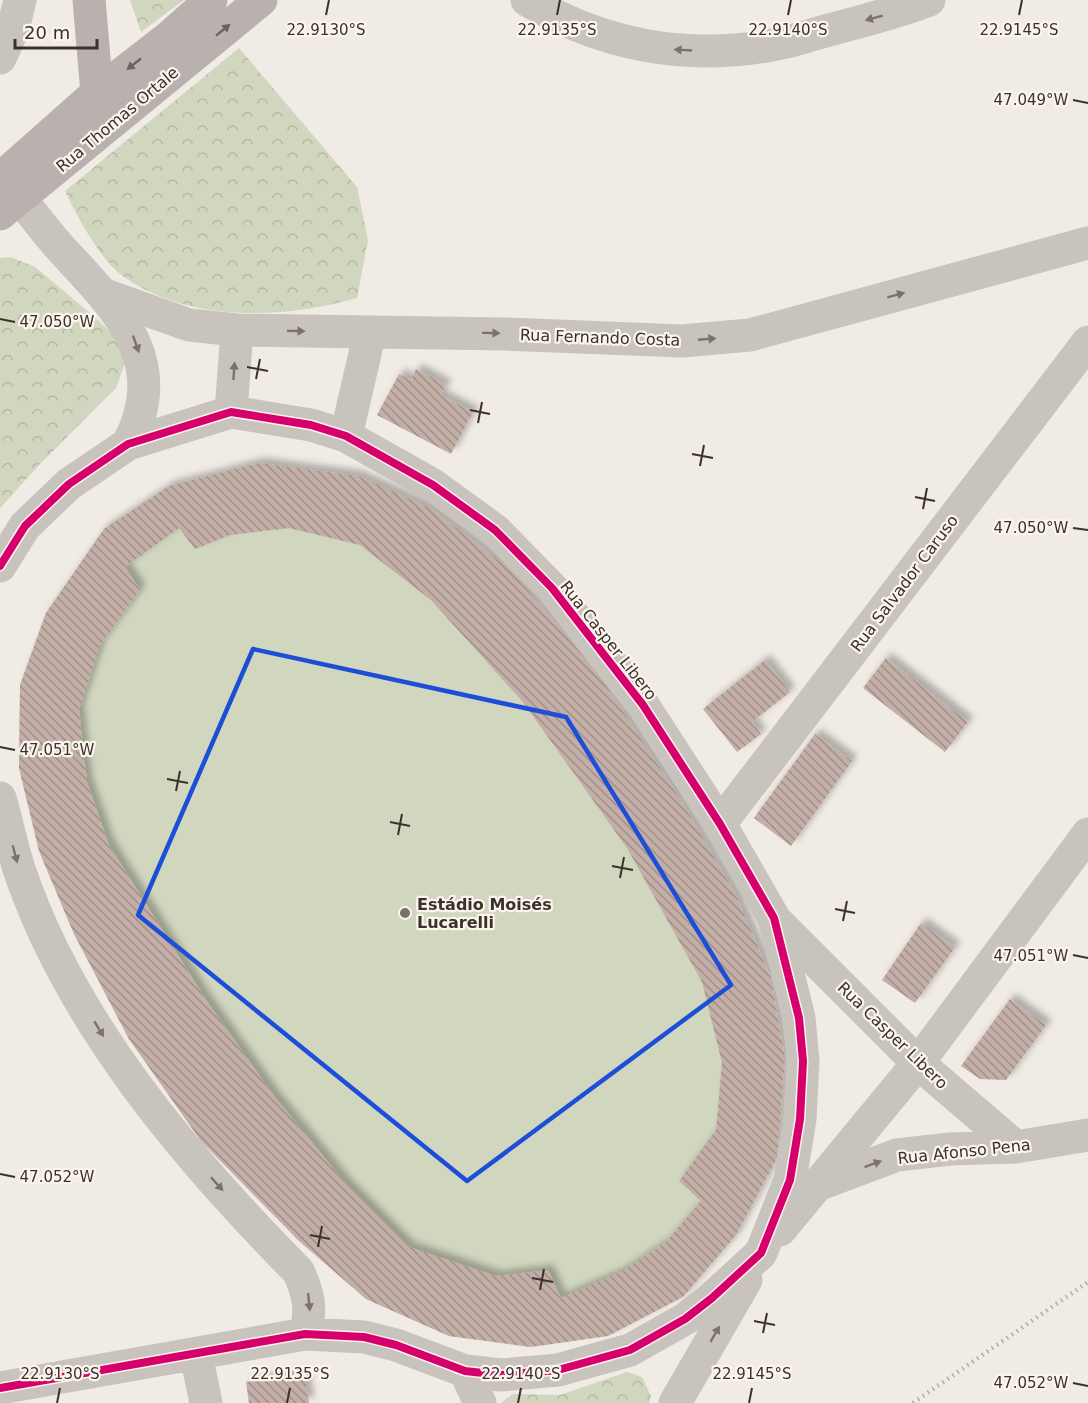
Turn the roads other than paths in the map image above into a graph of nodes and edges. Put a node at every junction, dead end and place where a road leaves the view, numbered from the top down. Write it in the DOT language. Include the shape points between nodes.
graph roads {
  1 [pos="20,0"];
  2 [pos="89,0"];
  3 [pos="211,0"];
  4 [pos="261,0"];
  5 [pos="527,0"];
  6 [pos="929,0"];
  7 [pos="0,58"];
  8 [pos="97,93"];
  9 [pos="7,198"];
  10 [pos="1088,243"];
  11 [pos="105,295"];
  12 [pos="237,330"];
  13 [pos="370,332"];
  14 [pos="1088,342"];
  15 [pos="231,412"];
  16 [pos="346,436"];
  17 [pos="128,444"];
  18 [pos="0,566"];
  19 [pos="0,798"];
  20 [pos="720,824"];
  21 [pos="1088,834"];
  22 [pos="774,918"];
  23 [pos="918,1063"];
  24 [pos="1088,1135"];
  25 [pos="1016,1147"];
  26 [pos="818,1185"];
  27 [pos="761,1253"];
  28 [pos="305,1334"];
  29 [pos="196,1354"];
  30 [pos="465,1371"];
  31 [pos="0,1388"];
  32 [pos="206,1403"];
  33 [pos="480,1403"];
  34 [pos="675,1403"];
  1 -- 7 [label="street"];
  2 -- 8 [label="main road"];
  3 -- 8 [label="main road, Rua Thomas Ortale, one-way"];
  9 -- 4 [label="main road, Rua Thomas Ortale, one-way"];
  6 -- 5 [label="street, one-way" via="772,45 711,52 662,50 603,37 555,17"];
  8 -- 9 [label="main road, Rua Thomas Ortale" via="27,153"];
  9 -- 11 [label="street, Rua Fernando Costa"];
  13 -- 10 [label="street, Rua Fernando Costa, one-way" via="682,341 750,335"];
  11 -- 12 [label="street, Rua Fernando Costa" via="189,325"];
  11 -- 17 [label="street, Rua Fernando Costa, one-way" via="133,334 144,364 145,398"];
  12 -- 13 [label="street, Rua Fernando Costa, one-way"];
  15 -- 12 [label="street, one-way"];
  13 -- 16 [label="street"];
  14 -- 20 [label="street, Rua Salvador Caruso"];
  15 -- 16 [label="street, Rua Casper Libero" via="311,425"];
  15 -- 17 [label="street, Rua Casper Libero"];
  16 -- 20 [label="street, Rua Casper Libero" via="433,485 495,530 552,588 643,705"];
  17 -- 18 [label="street, Rua Casper Libero" via="69,484 39,512 25,526"];
  19 -- 28 [label="street, one-way" via="20,872 52,947 106,1041 180,1143 298,1271 308,1293 310,1316"];
  20 -- 22 [label="street, Rua Casper Libero"];
  21 -- 23 [label="street"];
  22 -- 23 [label="street, Rua Casper Libero"];
  22 -- 27 [label="street, Rua Casper Libero" via="799,1018 803,1061 800,1119 790,1180"];
  23 -- 25 [label="street, Rua Casper Libero"];
  23 -- 26 [label="street"];
  24 -- 25 [label="street, Rua Afonso Pena"];
  26 -- 25 [label="street, Rua Afonso Pena, one-way" via="897,1155"];
  26 -- 27 [label="street, Rua Afonso Pena"];
  27 -- 30 [label="street" via="685,1318 630,1350 558,1370 501,1375"];
  34 -- 27 [label="street, Rua Afonso Pena, one-way"];
  28 -- 29 [label="street"];
  28 -- 30 [label="street" via="364,1336"];
  29 -- 31 [label="street"];
  29 -- 32 [label="street"];
  30 -- 33 [label="street"];
}
